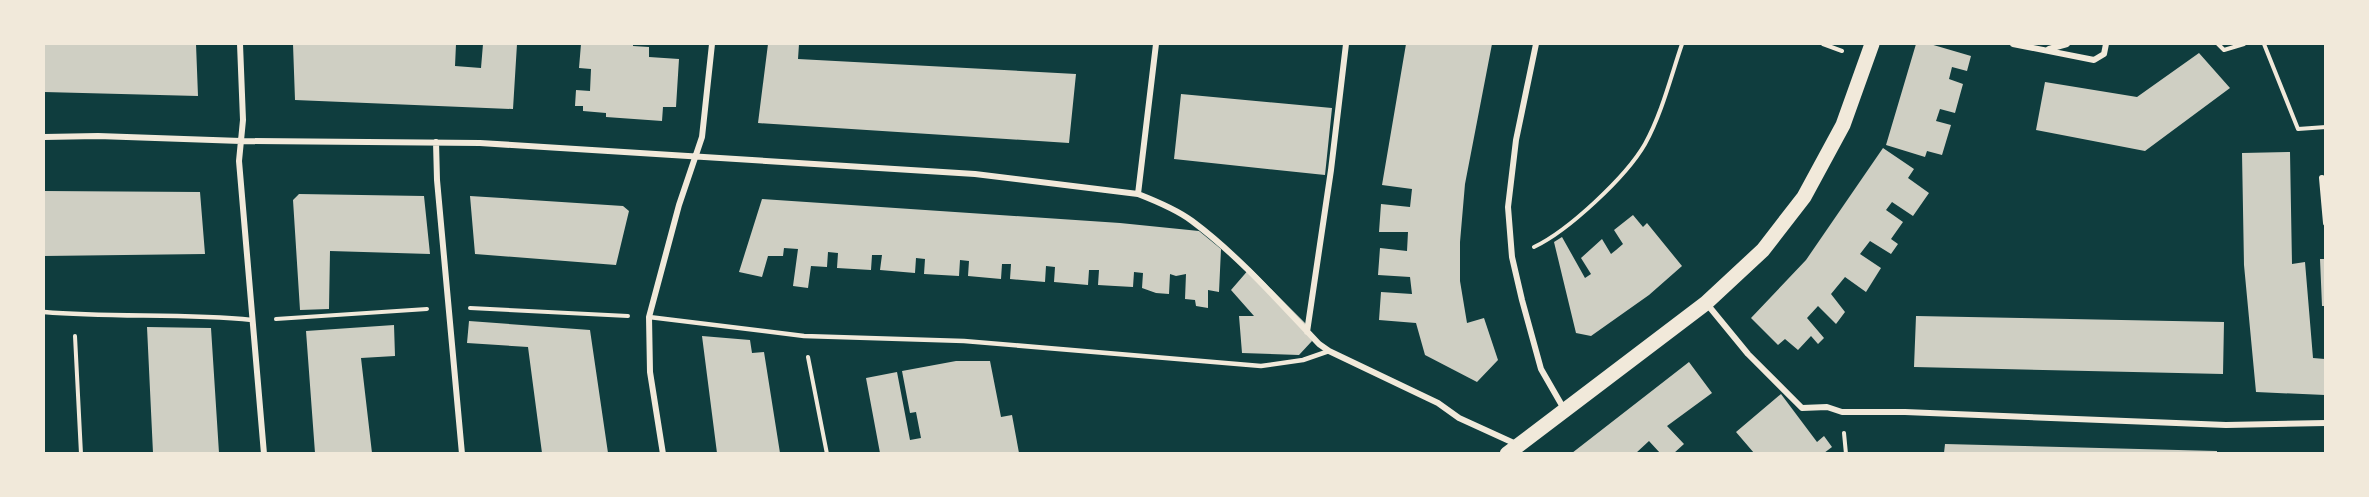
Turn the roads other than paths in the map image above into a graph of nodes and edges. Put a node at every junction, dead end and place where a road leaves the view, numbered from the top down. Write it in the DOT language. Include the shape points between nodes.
graph roads {
  1 [pos="240,44"];
  2 [pos="712,44"];
  3 [pos="1156,44"];
  4 [pos="1346,44"];
  5 [pos="1536,44"];
  6 [pos="1872,44"];
  7 [pos="2013,44"];
  8 [pos="2067,44"];
  9 [pos="2106,44"];
  10 [pos="2037,49"];
  11 [pos="44,137"];
  12 [pos="241,141"];
  13 [pos="436,142"];
  14 [pos="696,156"];
  15 [pos="2322,178"];
  16 [pos="1138,194"];
  17 [pos="2325,223"];
  18 [pos="1706,303"];
  19 [pos="44,312"];
  20 [pos="650,317"];
  21 [pos="252,320"];
  22 [pos="1307,332"];
  23 [pos="1329,351"];
  24 [pos="1564,410"];
  25 [pos="2325,423"];
  26 [pos="1512,449"];
  27 [pos="264,453"];
  28 [pos="462,453"];
  29 [pos="663,453"];
  1 -- 12 [label="street"];
  2 -- 14 [label="street" via="702,137"];
  3 -- 16 [label="street"];
  4 -- 22 [label="street"];
  5 -- 24 [label="street" via="1516,140 1508,207 1512,257 1541,369"];
  6 -- 18 [label="main road" via="1843,125 1804,197 1763,250"];
  7 -- 10 [label="street"];
  8 -- 10 [label="street"];
  9 -- 10 [label="street" via="2104,54 2094,60"];
  11 -- 12 [label="street"];
  12 -- 13 [label="street"];
  12 -- 21 [label="street" via="239,161"];
  13 -- 14 [label="street"];
  13 -- 28 [label="street"];
  14 -- 16 [label="street" via="975,174"];
  14 -- 20 [label="street"];
  15 -- 17 [label="street"];
  16 -- 22 [label="street" via="1191,220"];
  18 -- 24 [label="main road"];
  18 -- 25 [label="street" via="1748,354 1802,408 2226,425"];
  19 -- 21 [label="lane"];
  20 -- 23 [label="lane" via="804,336 964,341 1261,366 1303,360"];
  20 -- 29 [label="street" via="650,372"];
  21 -- 27 [label="street"];
  22 -- 23 [label="street"];
  23 -- 26 [label="street" via="1438,403"];
  24 -- 26 [label="main road"];
}
